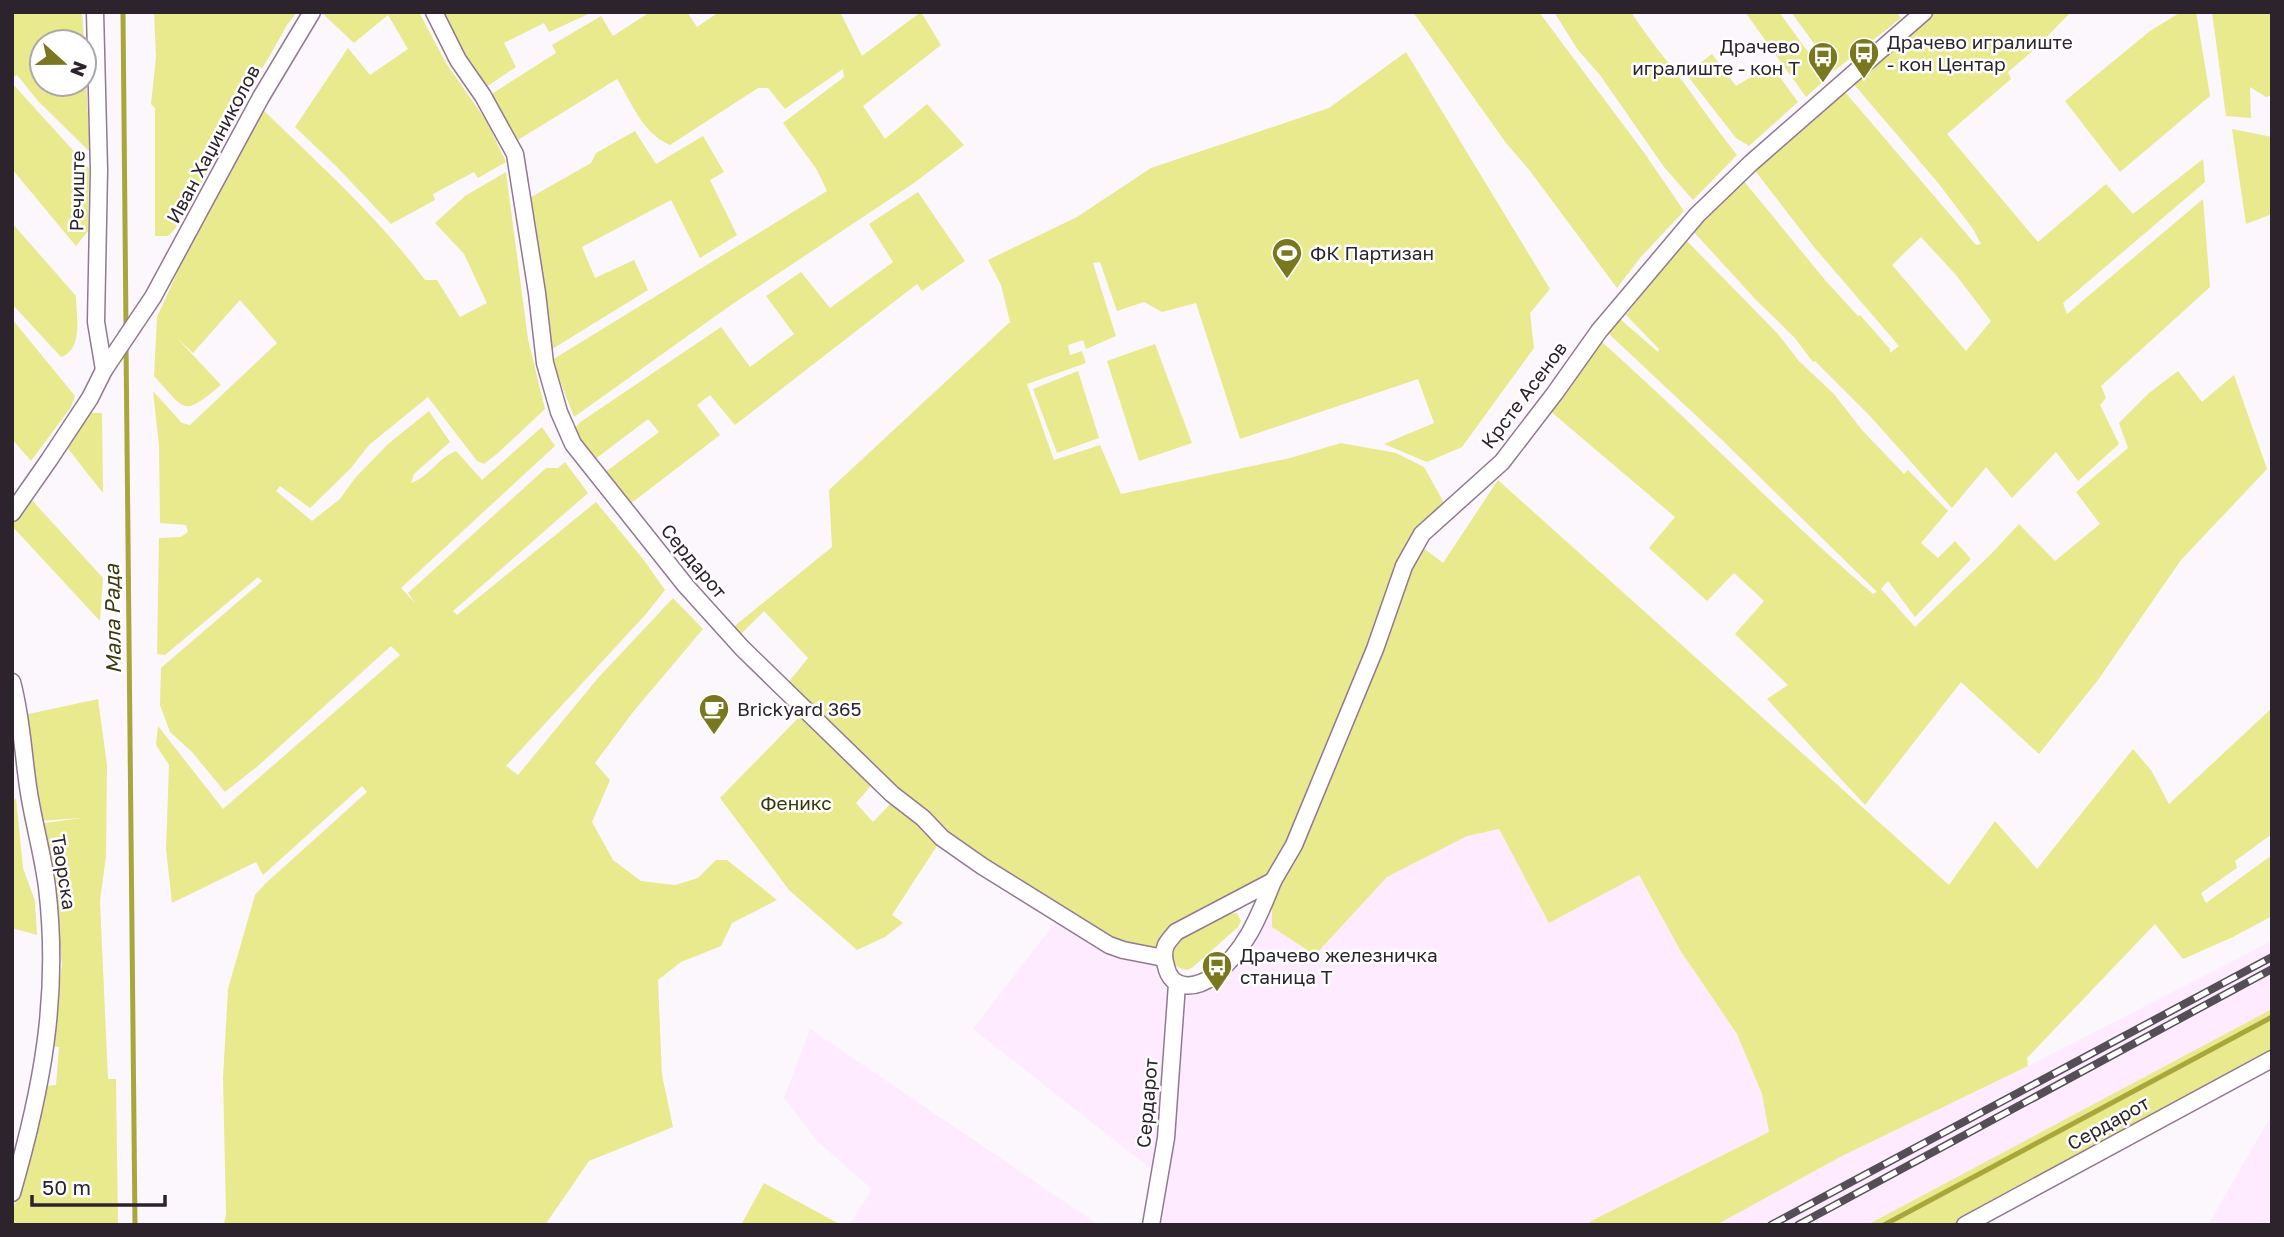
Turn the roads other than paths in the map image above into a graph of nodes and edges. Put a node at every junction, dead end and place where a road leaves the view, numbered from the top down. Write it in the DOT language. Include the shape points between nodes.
graph roads {
  1 [pos="95,12"];
  2 [pos="312,12"];
  3 [pos="434,12"];
  4 [pos="1924,12"];
  5 [pos="104,370"];
  6 [pos="12,513"];
  7 [pos="12,682"];
  8 [pos="1273,881"];
  9 [pos="1164,958"];
  10 [pos="1177,984"];
  11 [pos="2272,1059"];
  12 [pos="12,1193"];
  13 [pos="1151,1225"];
  14 [pos="1965,1225"];
  1 -- 5 [label="street, Речиште" via="96,322"];
  2 -- 5 [label="street, Иван Хаџиниколов" via="153,297"];
  3 -- 9 [label="street, Сердарот" via="515,154 545,363 573,444 686,586 742,648 942,838 1109,944"];
  4 -- 8 [label="street, Крсте Асенов" via="1697,215 1599,331 1502,462 1423,534 1404,566 1294,845"];
  5 -- 6 [label="street"];
  7 -- 12 [label="street, Таорска" via="47,886 53,974 38,1094"];
  8 -- 9 [label="street" via="1176,932 1166,944"];
  8 -- 10 [label="street, Крсте Асенов" via="1241,949 1212,977 1190,985"];
  9 -- 10 [label="street" via="1168,976"];
  10 -- 13 [label="street, Сердарот" via="1166,1138"];
  11 -- 14 [label="street, Сердарот"];
}
